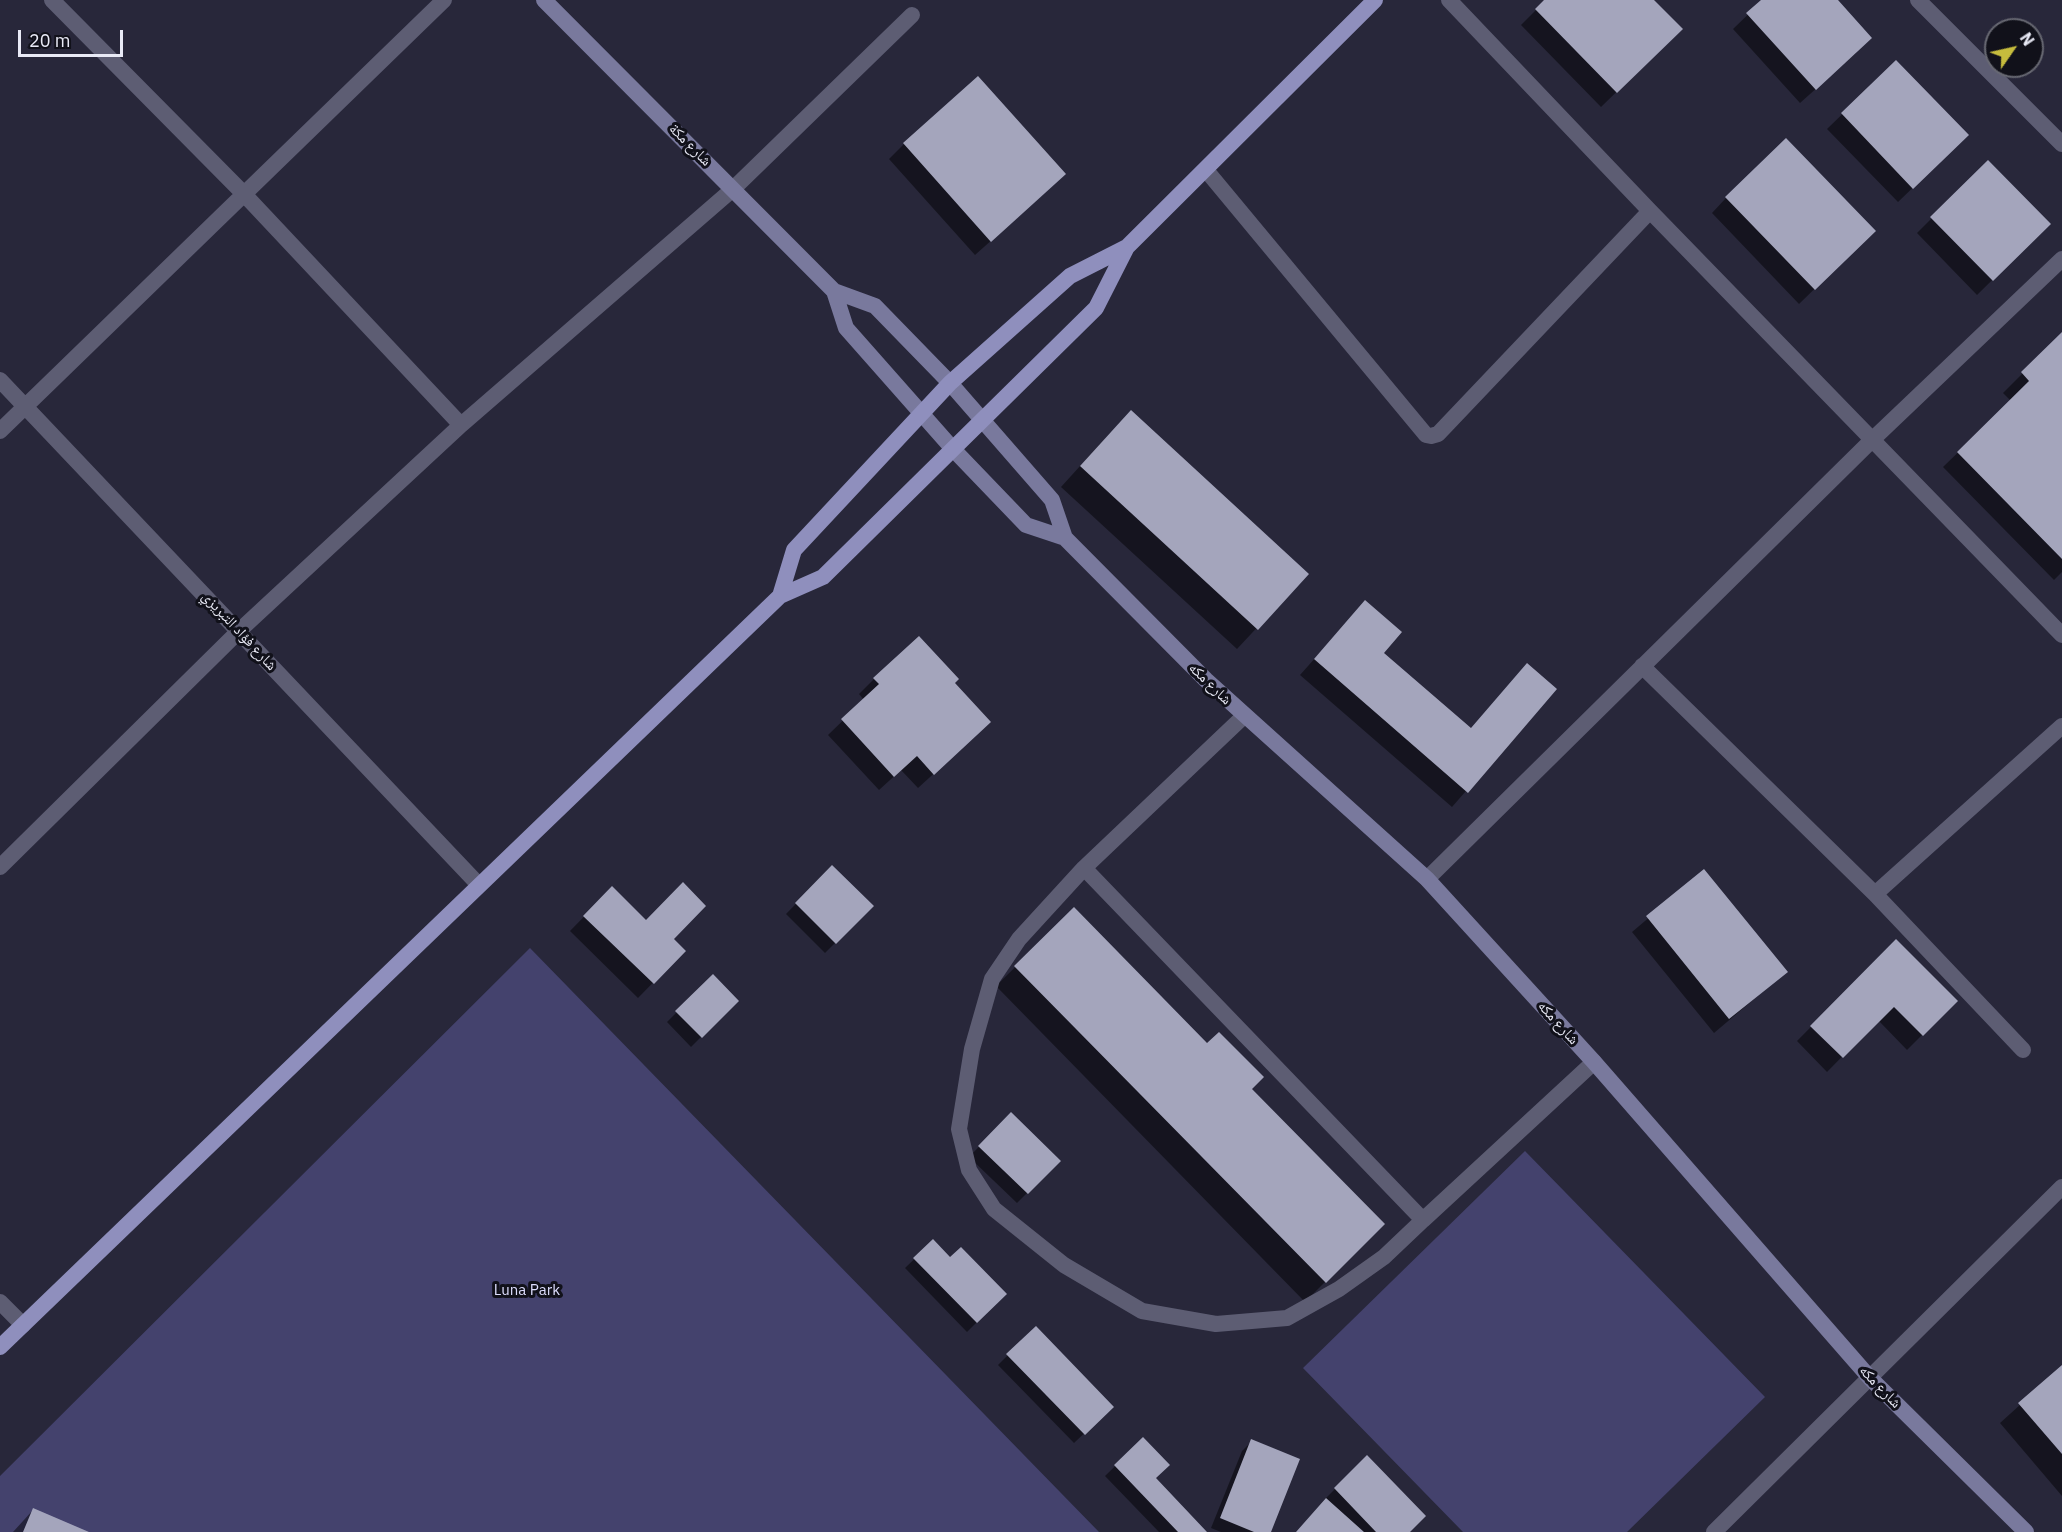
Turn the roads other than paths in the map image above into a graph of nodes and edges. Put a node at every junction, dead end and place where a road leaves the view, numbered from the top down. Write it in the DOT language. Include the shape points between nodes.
graph roads {
  1 [pos="52,0"];
  2 [pos="444,0"];
  3 [pos="544,0"];
  4 [pos="1375,0"];
  5 [pos="1449,0"];
  6 [pos="1918,0"];
  7 [pos="912,15"];
  8 [pos="2062,144"];
  9 [pos="1206,170"];
  10 [pos="733,189"];
  11 [pos="243,193"];
  12 [pos="1650,212"];
  13 [pos="1127,247"];
  14 [pos="2062,259"];
  15 [pos="834,291"];
  16 [pos="0,380"];
  17 [pos="950,383"];
  18 [pos="25,406"];
  19 [pos="921,412"];
  20 [pos="982,418"];
  21 [pos="461,425"];
  22 [pos="0,431"];
  23 [pos="1872,440"];
  24 [pos="952,448"];
  25 [pos="1065,538"];
  26 [pos="780,596"];
  27 [pos="239,631"];
  28 [pos="2062,635"];
  29 [pos="1642,666"];
  30 [pos="1244,716"];
  31 [pos="2062,726"];
  32 [pos="0,867"];
  33 [pos="1084,868"];
  34 [pos="1427,879"];
  35 [pos="478,884"];
  36 [pos="1875,894"];
  37 [pos="2023,1050"];
  38 [pos="1594,1062"];
  39 [pos="2062,1186"];
  40 [pos="1423,1220"];
  41 [pos="0,1302"];
  42 [pos="23,1325"];
  43 [pos="0,1347"];
  44 [pos="1870,1378"];
  45 [pos="1714,1532"];
  46 [pos="2026,1532"];
  1 -- 11 [label="street"];
  2 -- 11 [label="street"];
  3 -- 10 [label="main road, شارع مكة"];
  4 -- 9 [label="main road"];
  5 -- 12 [label="street"];
  6 -- 8 [label="street"];
  7 -- 10 [label="street"];
  9 -- 12 [label="street" via="1426,435 1431,436 1438,434"];
  9 -- 13 [label="main road"];
  10 -- 15 [label="main road, شارع مكة"];
  10 -- 21 [label="street"];
  11 -- 18 [label="street"];
  11 -- 21 [label="street"];
  12 -- 23 [label="street"];
  13 -- 17 [label="main road" via="1070,276"];
  13 -- 20 [label="main road" via="1096,308"];
  14 -- 23 [label="street"];
  15 -- 17 [label="main road, شارع مكه" via="875,306"];
  15 -- 19 [label="main road, شارع مكه" via="846,328"];
  16 -- 18 [label="street, شارع فؤاد التبريزي"];
  17 -- 19 [label="main road"];
  17 -- 20 [label="main road, شارع مكه"];
  18 -- 22 [label="street"];
  18 -- 27 [label="street, شارع فؤاد التبريزي"];
  19 -- 24 [label="main road, شارع مكه"];
  19 -- 26 [label="main road" via="794,550"];
  20 -- 24 [label="main road"];
  20 -- 25 [label="main road, شارع مكه" via="1052,500"];
  21 -- 27 [label="street"];
  23 -- 28 [label="street"];
  23 -- 29 [label="street"];
  24 -- 25 [label="main road, شارع مكه" via="1026,525"];
  24 -- 26 [label="main road" via="823,577"];
  25 -- 30 [label="main road, شارع مكه"];
  26 -- 35 [label="main road"];
  27 -- 32 [label="street"];
  27 -- 35 [label="street, شارع فؤاد التبريزي"];
  29 -- 34 [label="street"];
  29 -- 36 [label="street"];
  30 -- 33 [label="street"];
  30 -- 34 [label="main road, شارع مكه"];
  31 -- 36 [label="street"];
  33 -- 40 [label="street"];
  33 -- 40 [label="street" via="1019,939 992,979 972,1049 959,1129 969,1170 994,1209 1064,1265 1142,1311 1216,1324 1287,1318 1339,1289 1384,1257"];
  34 -- 38 [label="main road, شارع مكه"];
  35 -- 42 [label="main road"];
  36 -- 37 [label="street"];
  38 -- 40 [label="street"];
  38 -- 44 [label="main road, شارع مكه"];
  39 -- 44 [label="street"];
  41 -- 42 [label="street"];
  42 -- 43 [label="main road"];
  44 -- 45 [label="street"];
  44 -- 46 [label="main road, شارع مكه"];
}
